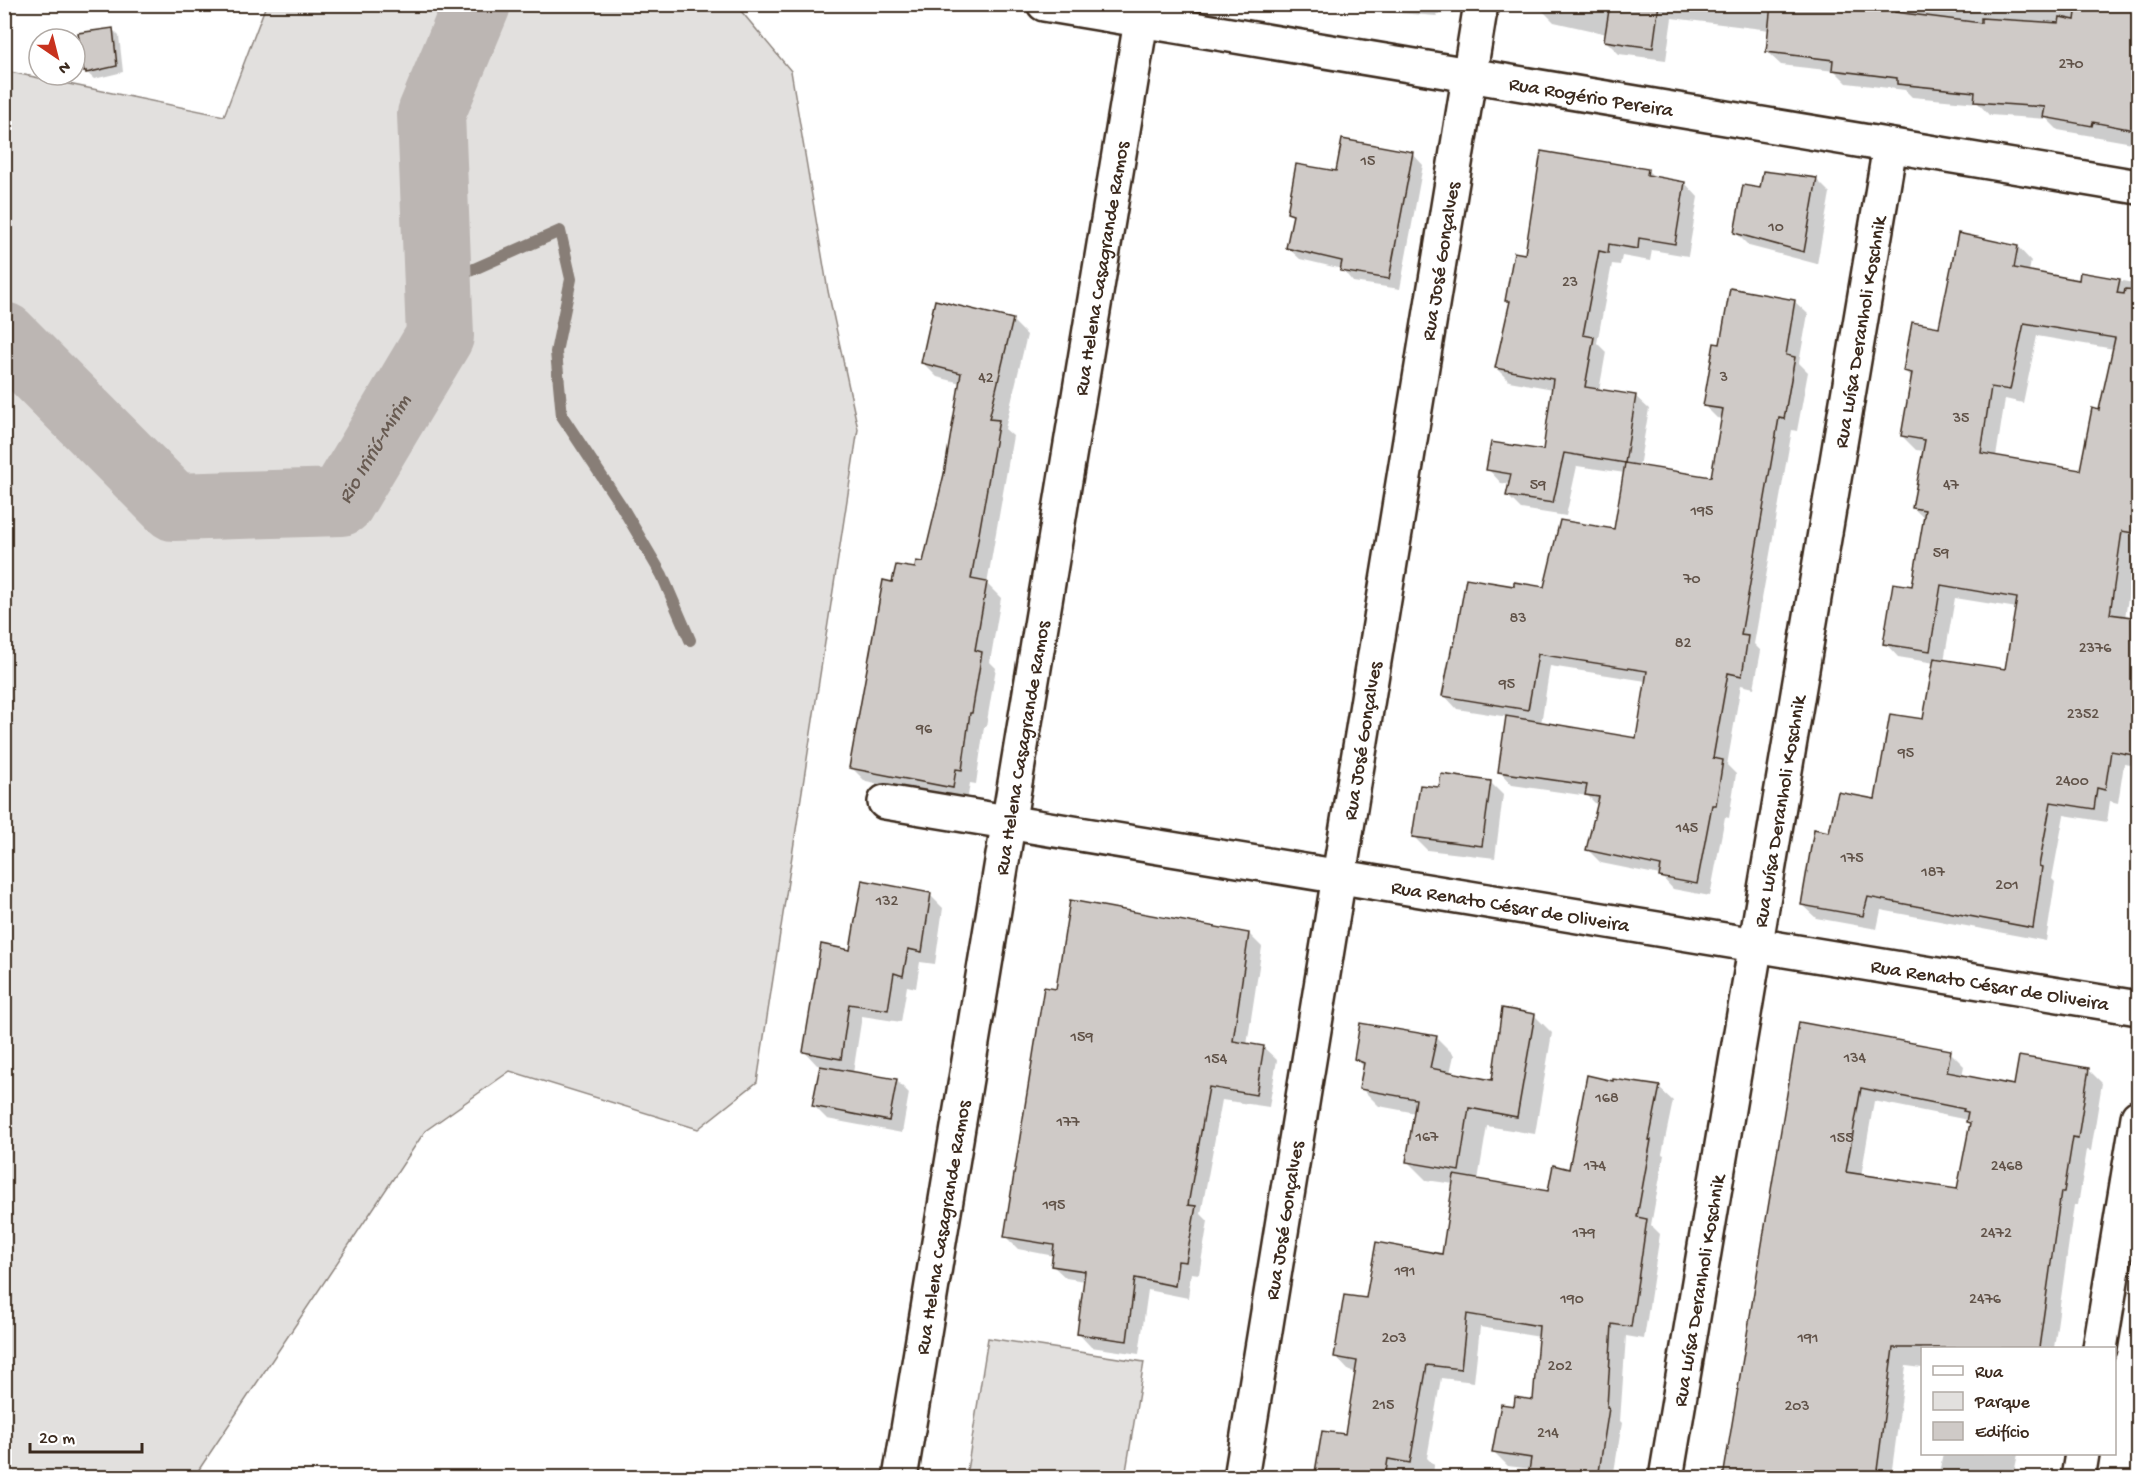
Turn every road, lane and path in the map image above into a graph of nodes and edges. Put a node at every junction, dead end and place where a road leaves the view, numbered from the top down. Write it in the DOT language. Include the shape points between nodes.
graph roads {
  1 [pos="1044,4"];
  2 [pos="1481,4"];
  3 [pos="1141,21"];
  4 [pos="1470,76"];
  5 [pos="1890,146"];
  6 [pos="2139,187"];
  7 [pos="885,802"];
  8 [pos="1008,823"];
  9 [pos="1339,877"];
  10 [pos="1755,946"];
  11 [pos="2139,1008"];
  12 [pos="2139,1117"];
  13 [pos="2100,1347"];
  14 [pos="2082,1455"];
  15 [pos="900,1478"];
  16 [pos="1240,1478"];
  17 [pos="1666,1478"];
  18 [pos="2078,1478"];
  1 -- 3 [label="street, Rua Rogério Pereira"];
  2 -- 4 [label="street, Rua José Gonçalves"];
  3 -- 4 [label="street, Rua Rogério Pereira"];
  3 -- 8 [label="street, Rua Helena Casagrande Ramos"];
  4 -- 5 [label="street, Rua Rogério Pereira"];
  4 -- 9 [label="street, Rua José Gonçalves"];
  5 -- 6 [label="street, Rua Rogério Pereira"];
  5 -- 10 [label="street, Rua Luísa Deranholi Koschnik"];
  7 -- 8 [label="street, Rua Renato César de Oliveira"];
  8 -- 9 [label="street, Rua Renato César de Oliveira"];
  8 -- 15 [label="street, Rua Helena Casagrande Ramos"];
  9 -- 10 [label="street, Rua Renato César de Oliveira"];
  9 -- 16 [label="street, Rua José Gonçalves"];
  10 -- 11 [label="street, Rua Renato César de Oliveira"];
  10 -- 17 [label="street, Rua Luísa Deranholi Koschnik"];
  12 -- 13 [label="street"];
  14 -- 18 [label="street"];
}
